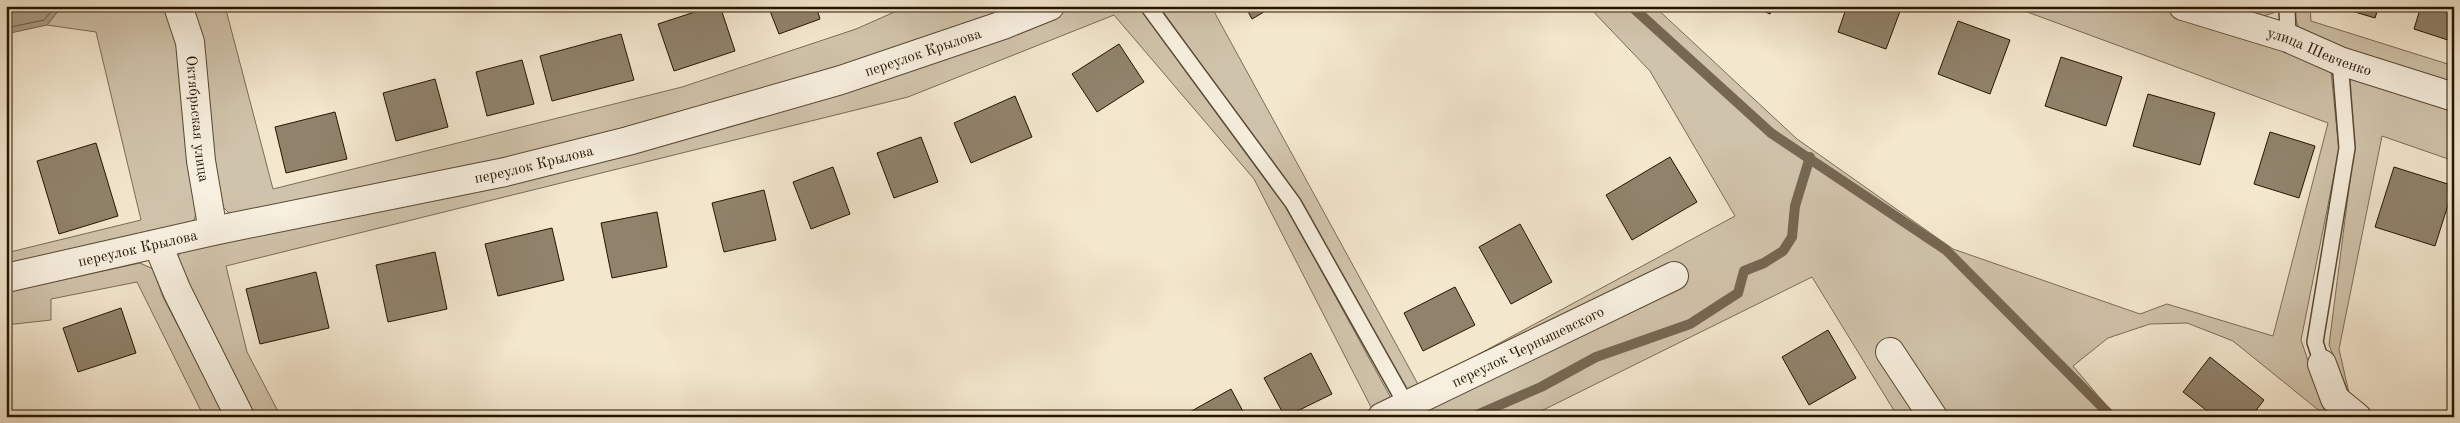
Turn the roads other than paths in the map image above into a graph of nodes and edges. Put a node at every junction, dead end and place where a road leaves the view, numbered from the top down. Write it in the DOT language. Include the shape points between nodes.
graph roads {
  1 [pos="178,6"];
  2 [pos="1050,6"];
  3 [pos="1148,6"];
  4 [pos="2183,6"];
  5 [pos="2287,6"];
  6 [pos="2288,38"];
  7 [pos="2340,61"];
  8 [pos="2454,97"];
  9 [pos="213,231"];
  10 [pos="158,245"];
  11 [pos="1674,276"];
  12 [pos="6,278"];
  13 [pos="1890,352"];
  14 [pos="2322,364"];
  15 [pos="1409,411"];
  16 [pos="240,417"];
  17 [pos="1382,417"];
  18 [pos="1933,417"];
  19 [pos="2357,417"];
  1 -- 9 [label="street, Октябрьская улица" via="190,42 201,161"];
  2 -- 9 [label="street, переулок Крылова" via="841,80 628,141 505,172"];
  3 -- 15 [label="lane" via="1292,203"];
  4 -- 6 [label="street, улица Шевченко"];
  5 -- 6 [label="lane"];
  6 -- 7 [label="street, улица Шевченко"];
  7 -- 8 [label="street, улица Шевченко"];
  7 -- 14 [label="lane" via="2347,148 2315,342"];
  9 -- 10 [label="street, переулок Крылова"];
  10 -- 12 [label="street, переулок Крылова"];
  10 -- 16 [label="street" via="177,292"];
  11 -- 15 [label="street, переулок Чернышевского"];
  13 -- 18 [label="street"];
  14 -- 19 [label="street" via="2335,399"];
  15 -- 17 [label="street, переулок Чернышевского"];
}
